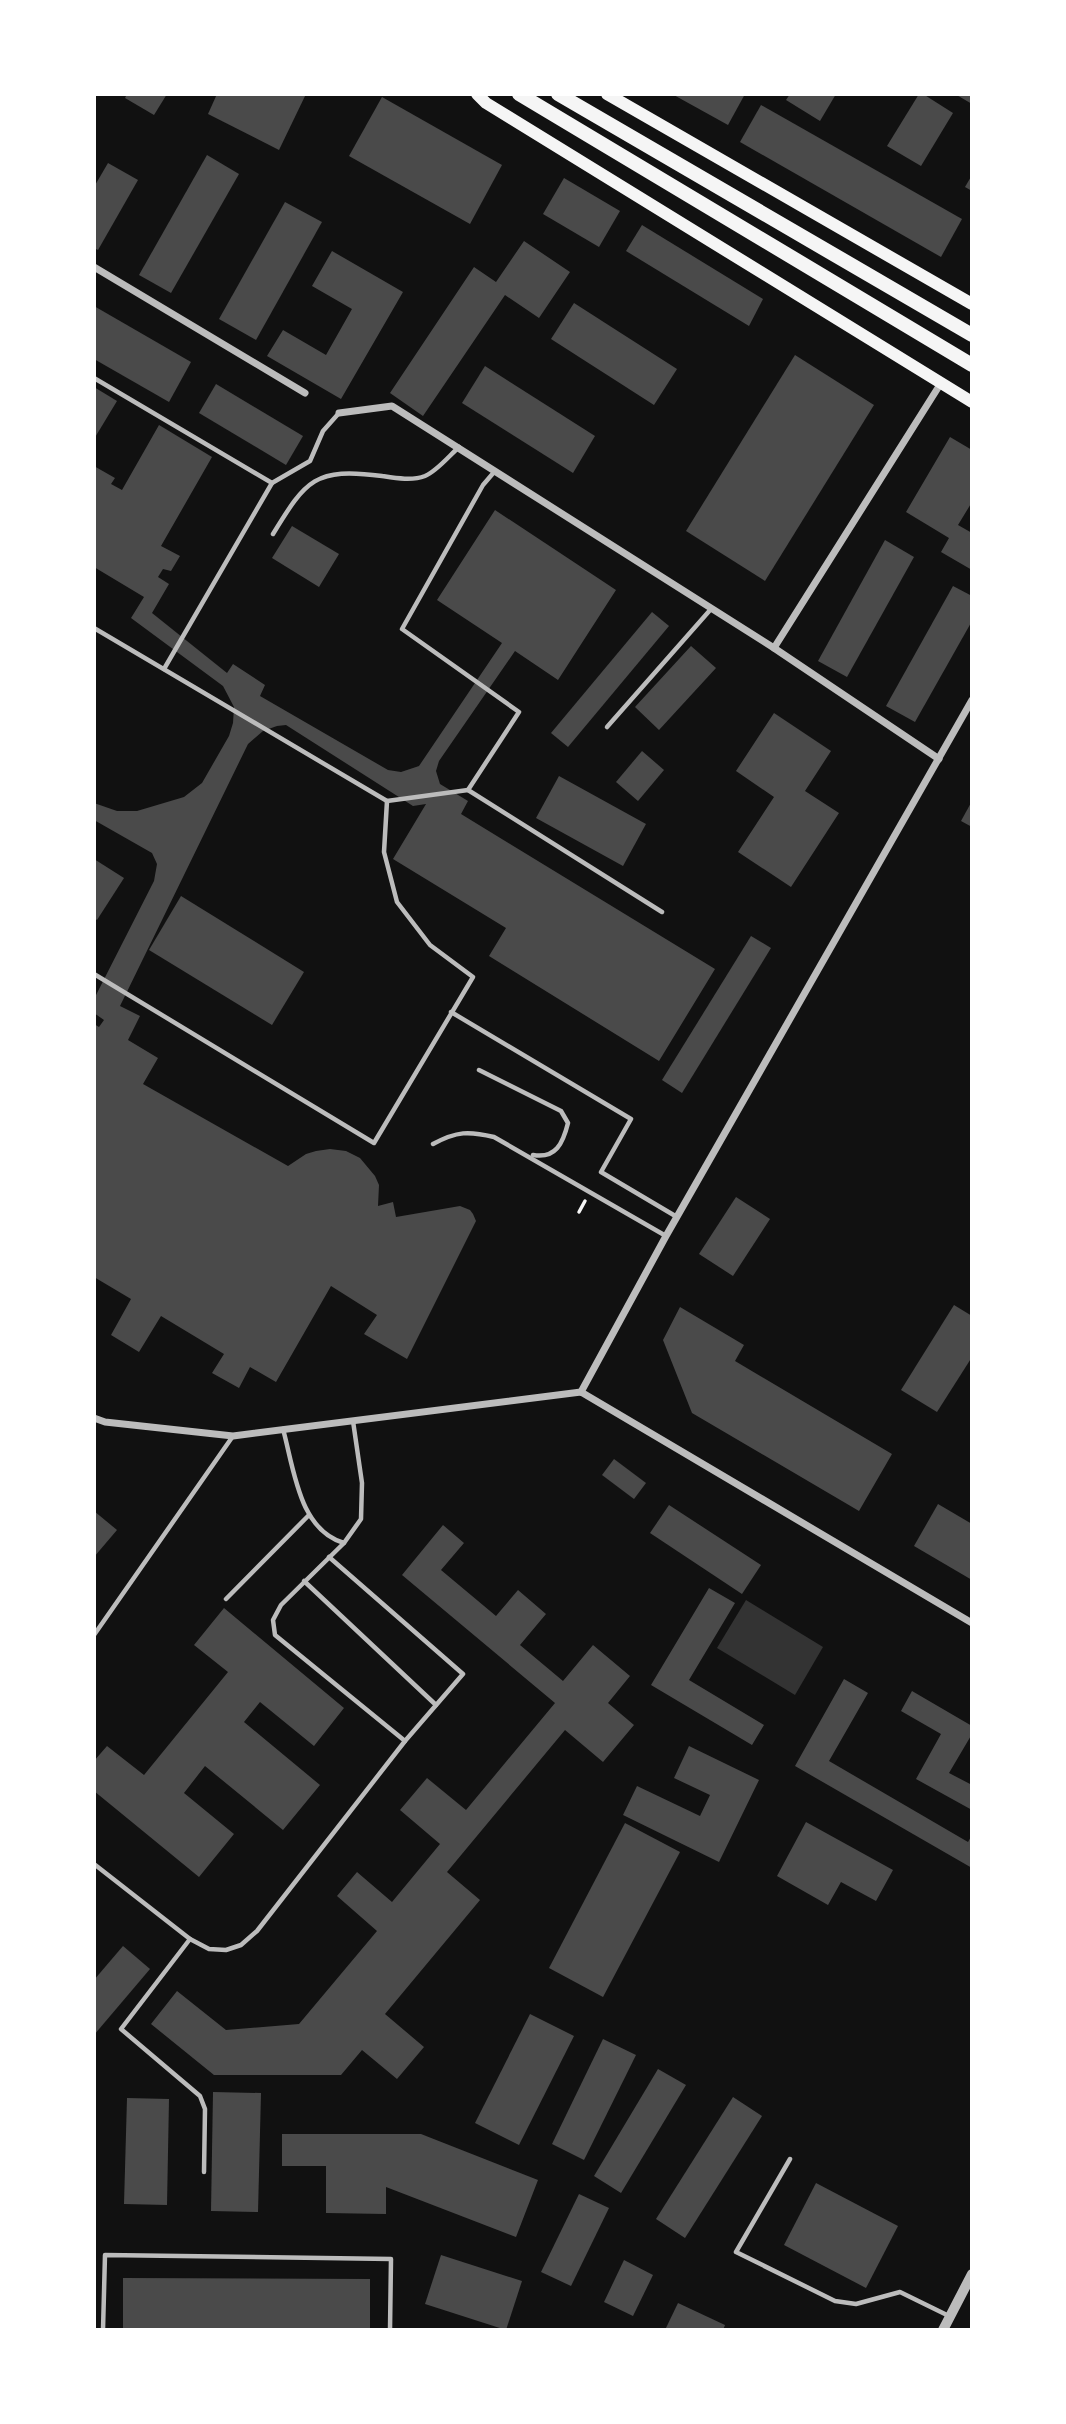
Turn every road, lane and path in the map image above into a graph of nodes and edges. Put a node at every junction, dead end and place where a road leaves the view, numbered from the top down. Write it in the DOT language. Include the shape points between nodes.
graph roads {
  1 [pos="477,94"];
  2 [pos="519,94"];
  3 [pos="558,94"];
  4 [pos="607,94"];
  5 [pos="94,267"];
  6 [pos="971,304"];
  7 [pos="971,335"];
  8 [pos="971,365"];
  9 [pos="94,378"];
  10 [pos="941,383"];
  11 [pos="305,393"];
  12 [pos="971,401"];
  13 [pos="339,413"];
  14 [pos="458,447"];
  15 [pos="495,471"];
  16 [pos="272,483"];
  17 [pos="273,534"];
  18 [pos="711,608"];
  19 [pos="94,628"];
  20 [pos="774,648"];
  21 [pos="164,669"];
  22 [pos="971,700"];
  23 [pos="607,727"];
  24 [pos="939,759"];
  25 [pos="468,790"];
  26 [pos="387,801"];
  27 [pos="662,912"];
  28 [pos="94,974"];
  29 [pos="452,1012"];
  30 [pos="479,1070"];
  31 [pos="433,1144"];
  32 [pos="529,1155"];
  33 [pos="677,1217"];
  34 [pos="666,1236"];
  35 [pos="581,1392"];
  36 [pos="94,1418"];
  37 [pos="353,1420"];
  38 [pos="283,1429"];
  39 [pos="233,1436"];
  40 [pos="309,1515"];
  41 [pos="344,1543"];
  42 [pos="329,1557"];
  43 [pos="304,1581"];
  44 [pos="226,1599"];
  45 [pos="971,1623"];
  46 [pos="94,1635"];
  47 [pos="436,1705"];
  48 [pos="405,1741"];
  49 [pos="94,1864"];
  50 [pos="190,1939"];
  51 [pos="790,2158"];
  52 [pos="204,2172"];
  53 [pos="971,2274"];
  54 [pos="950,2316"];
  55 [pos="103,2329"];
  56 [pos="390,2329"];
  57 [pos="943,2329"];
  1 -- 10 [label="main road"];
  2 -- 8 [label="main road"];
  3 -- 7 [label="main road"];
  4 -- 6 [label="main road"];
  5 -- 11 [label="street"];
  9 -- 16 [label="lane"];
  10 -- 12 [label="main road"];
  10 -- 20 [label="street"];
  13 -- 14 [label="street" via="392,406"];
  13 -- 16 [label="lane" via="323,431 310,461"];
  14 -- 15 [label="street"];
  14 -- 17 [label="lane" via="426,475 400,479 341,473 316,479 296,496"];
  15 -- 18 [label="street"];
  15 -- 25 [label="lane" via="402,629 520,712"];
  16 -- 21 [label="lane"];
  18 -- 20 [label="street"];
  18 -- 23 [label="lane"];
  19 -- 21 [label="lane"];
  20 -- 24 [label="street"];
  21 -- 26 [label="lane"];
  22 -- 24 [label="street"];
  24 -- 33 [label="street"];
  25 -- 26 [label="lane"];
  25 -- 27 [label="lane"];
  26 -- 29 [label="lane" via="384,852 397,902 430,945 473,977"];
  28 -- 29 [label="lane" via="373,1143"];
  29 -- 33 [label="lane" via="631,1119 601,1172"];
  30 -- 32 [label="lane" via="561,1111 568,1123 556,1152"];
  31 -- 32 [label="lane" via="471,1131 495,1137"];
  32 -- 34 [label="lane"];
  33 -- 34 [label="street"];
  34 -- 35 [label="street"];
  35 -- 37 [label="street"];
  35 -- 45 [label="street"];
  36 -- 39 [label="street"];
  37 -- 38 [label="street"];
  37 -- 41 [label="lane" via="362,1483 361,1519"];
  38 -- 39 [label="street"];
  38 -- 40 [label="lane"];
  39 -- 46 [label="lane"];
  40 -- 41 [label="lane" via="321,1532"];
  40 -- 44 [label="lane"];
  41 -- 42 [label="lane"];
  42 -- 43 [label="lane"];
  42 -- 47 [label="lane" via="463,1674"];
  43 -- 47 [label="lane"];
  43 -- 48 [label="lane" via="281,1605 273,1620 275,1635"];
  47 -- 48 [label="lane"];
  48 -- 50 [label="lane" via="257,1931 241,1945 226,1950 209,1949"];
  49 -- 50 [label="lane"];
  50 -- 52 [label="lane" via="121,2029 200,2096 205,2109"];
  51 -- 54 [label="lane" via="736,2252 835,2301 856,2304 901,2292"];
  53 -- 54 [label="street"];
  54 -- 57 [label="street"];
  55 -- 56 [label="lane" via="105,2255 391,2259"];
}
